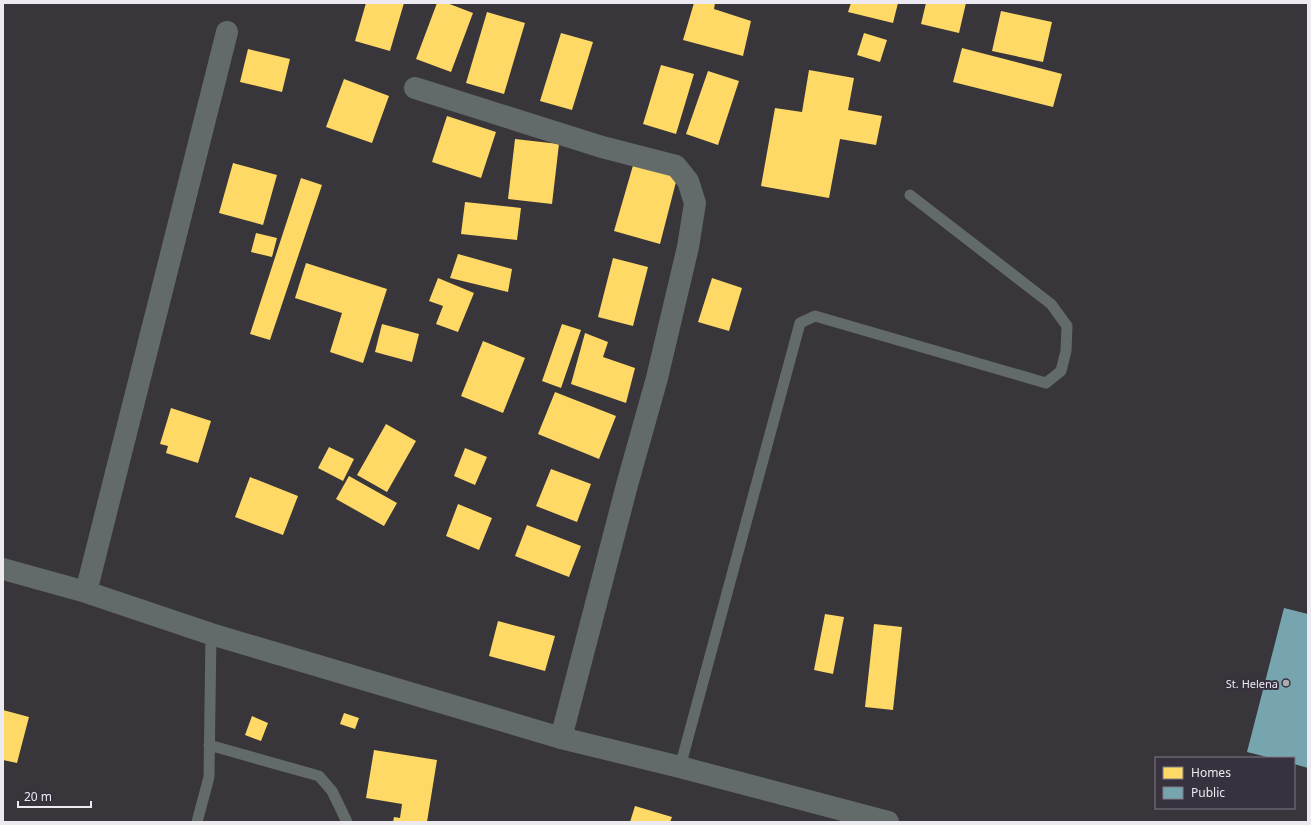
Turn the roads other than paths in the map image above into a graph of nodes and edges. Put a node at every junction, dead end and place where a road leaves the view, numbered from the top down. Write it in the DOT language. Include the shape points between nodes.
graph roads {
  1 [pos="227,32"];
  2 [pos="415,88"];
  3 [pos="910,195"];
  4 [pos="3,569"];
  5 [pos="86,592"];
  6 [pos="212,634"];
  7 [pos="561,738"];
  8 [pos="209,745"];
  9 [pos="680,767"];
  10 [pos="843,816"];
  11 [pos="197,822"];
  12 [pos="347,822"];
  13 [pos="888,822"];
  1 -- 5 [label="street"];
  2 -- 7 [label="street" via="602,147 676,166 688,181 695,203 688,247 657,378"];
  3 -- 9 [label="lane" via="1051,304 1067,326 1066,352 1061,371 1046,383 815,316 800,324"];
  4 -- 5 [label="street"];
  5 -- 6 [label="street"];
  6 -- 7 [label="street"];
  6 -- 8 [label="lane"];
  7 -- 9 [label="street"];
  8 -- 11 [label="lane" via="209,777"];
  8 -- 12 [label="lane" via="319,776 332,791"];
  9 -- 10 [label="street"];
  10 -- 13 [label="street"];
}
